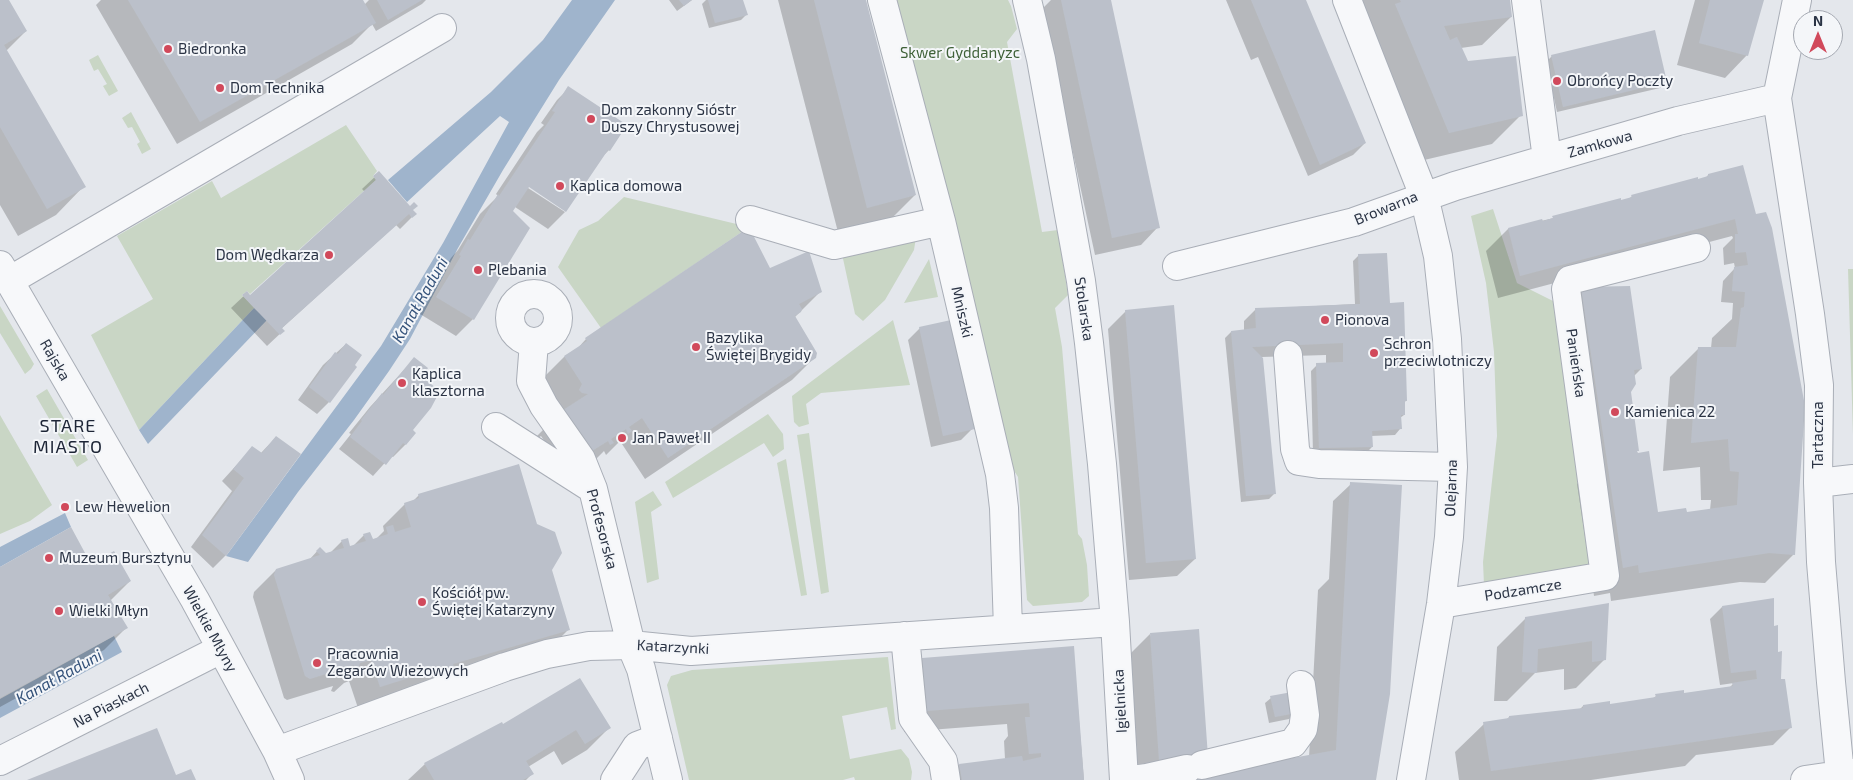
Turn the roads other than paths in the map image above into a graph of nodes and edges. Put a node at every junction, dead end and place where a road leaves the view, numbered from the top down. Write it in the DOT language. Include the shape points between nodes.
graph roads {
  1 [pos="882,0"];
  2 [pos="1027,0"];
  3 [pos="1347,0"];
  4 [pos="1526,0"];
  5 [pos="1797,0"];
  6 [pos="442,28"];
  7 [pos="1777,98"];
  8 [pos="1548,159"];
  9 [pos="1424,196"];
  10 [pos="750,220"];
  11 [pos="941,221"];
  12 [pos="1696,248"];
  13 [pos="1177,266"];
  14 [pos="5,273"];
  15 [pos="534,342"];
  16 [pos="1288,355"];
  17 [pos="496,427"];
  18 [pos="110,455"];
  19 [pos="1452,467"];
  20 [pos="1853,479"];
  21 [pos="1818,483"];
  22 [pos="593,489"];
  23 [pos="1605,576"];
  24 [pos="1441,604"];
  25 [pos="1115,622"];
  26 [pos="1008,629"];
  27 [pos="905,636"];
  28 [pos="631,645"];
  29 [pos="221,649"];
  30 [pos="1301,685"];
  31 [pos="658,738"];
  32 [pos="277,751"];
  33 [pos="0,762"];
  34 [pos="1847,774"];
  35 [pos="290,780"];
  36 [pos="615,780"];
  37 [pos="668,780"];
  38 [pos="946,780"];
  39 [pos="1124,780"];
  40 [pos="1132,780"];
  41 [pos="1411,780"];
  42 [pos="1805,780"];
  1 -- 11 [label="street, Mniszki"];
  2 -- 25 [label="street, Stolarska" via="1041,59 1081,281 1102,464"];
  3 -- 9 [label="street, Browarna"];
  4 -- 8 [label="street"];
  5 -- 7 [label="street"];
  6 -- 14 [label="street"];
  7 -- 8 [label="street, Zamkowa" via="1678,121"];
  7 -- 21 [label="street, Tartaczna" via="1818,384"];
  8 -- 9 [label="street, Zamkowa"];
  9 -- 13 [label="street, Browarna" via="1354,222"];
  9 -- 19 [label="street, Olejarna" via="1438,256 1447,339"];
  10 -- 11 [label="street" via="834,245"];
  11 -- 26 [label="street, Mniszki" via="1000,474"];
  12 -- 23 [label="street, Panieńska" via="1570,280 1566,289"];
  14 -- 18 [label="street, Rajska"];
  15 -- 22 [label="street, Profesorska" via="532,381 554,422 581,459"];
  16 -- 19 [label="street" via="1295,449 1299,461"];
  17 -- 22 [label="street"];
  18 -- 29 [label="street, Wielkie Młyny"];
  19 -- 24 [label="street, Olejarna" via="1449,537"];
  20 -- 21 [label="street"];
  21 -- 34 [label="street, Tartaczna" via="1823,582"];
  22 -- 28 [label="street, Profesorska"];
  23 -- 24 [label="street, Podzamcze"];
  24 -- 41 [label="street, Olejarna"];
  25 -- 26 [label="street, Katarzynki"];
  25 -- 39 [label="street, Igielnicka"];
  26 -- 27 [label="street, Katarzynki"];
  27 -- 28 [label="street, Katarzynki" via="691,651"];
  27 -- 38 [label="street" via="913,718 942,761"];
  28 -- 31 [label="street, Profesorska" via="641,669"];
  28 -- 32 [label="street, Katarzynki" via="589,646 547,654"];
  29 -- 32 [label="street, Wielkie Młyny"];
  29 -- 33 [label="street, Na Piaskach"];
  30 -- 40 [label="street" via="1305,715 1302,729 1293,743"];
  31 -- 36 [label="street" via="637,746"];
  31 -- 37 [label="street, Profesorska"];
  32 -- 35 [label="street, Wielkie Młyny"];
  34 -- 42 [label="street"];
}
